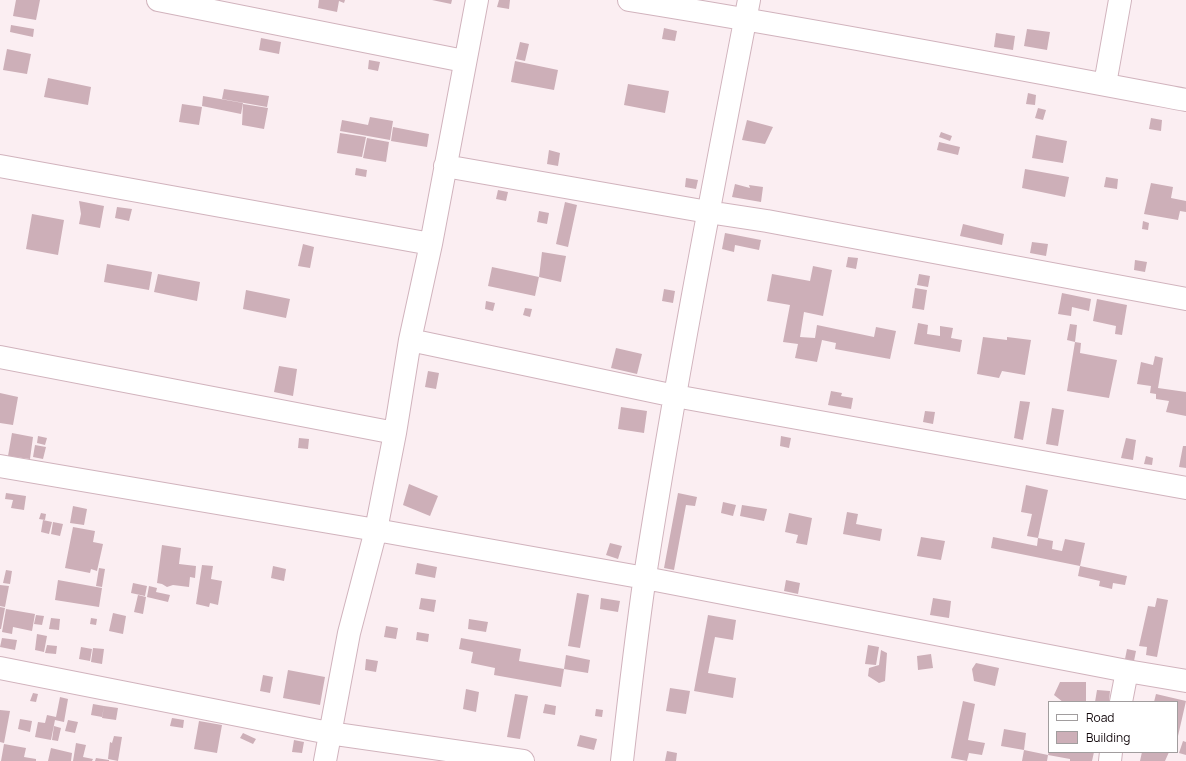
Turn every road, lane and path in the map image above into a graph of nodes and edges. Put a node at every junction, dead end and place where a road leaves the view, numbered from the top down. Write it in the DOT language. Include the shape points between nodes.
graph roads {
  1 [pos="158,0"];
  2 [pos="476,0"];
  3 [pos="628,0"];
  4 [pos="1120,0"];
  5 [pos="748,9"];
  6 [pos="464,61"];
  7 [pos="1104,84"];
  8 [pos="1186,100"];
  9 [pos="0,166"];
  10 [pos="444,166"];
  11 [pos="708,212"];
  12 [pos="431,244"];
  13 [pos="1186,299"];
  14 [pos="410,340"];
  15 [pos="0,357"];
  16 [pos="675,396"];
  17 [pos="395,433"];
  18 [pos="0,466"];
  19 [pos="1186,488"];
  20 [pos="376,530"];
  21 [pos="645,578"];
  22 [pos="0,668"];
  23 [pos="1127,671"];
  24 [pos="1186,681"];
  25 [pos="1121,701"];
  26 [pos="329,733"];
  27 [pos="325,761"];
  28 [pos="523,761"];
  29 [pos="622,761"];
  1 -- 6 [label="street"];
  2 -- 6 [label="street"];
  3 -- 5 [label="street"];
  4 -- 7 [label="street"];
  5 -- 7 [label="street" via="944,54"];
  5 -- 11 [label="street"];
  6 -- 10 [label="street"];
  7 -- 8 [label="street"];
  9 -- 12 [label="street"];
  10 -- 11 [label="street"];
  10 -- 12 [label="street"];
  11 -- 13 [label="street"];
  11 -- 16 [label="street"];
  12 -- 14 [label="street"];
  14 -- 16 [label="street"];
  14 -- 17 [label="street"];
  15 -- 17 [label="street"];
  16 -- 19 [label="street"];
  16 -- 21 [label="street"];
  17 -- 20 [label="street"];
  18 -- 20 [label="street"];
  20 -- 21 [label="street"];
  20 -- 26 [label="street" via="349,633"];
  21 -- 23 [label="street"];
  21 -- 29 [label="street"];
  22 -- 26 [label="street"];
  23 -- 24 [label="street"];
  23 -- 25 [label="street"];
  26 -- 27 [label="street"];
  26 -- 28 [label="street"];
}
